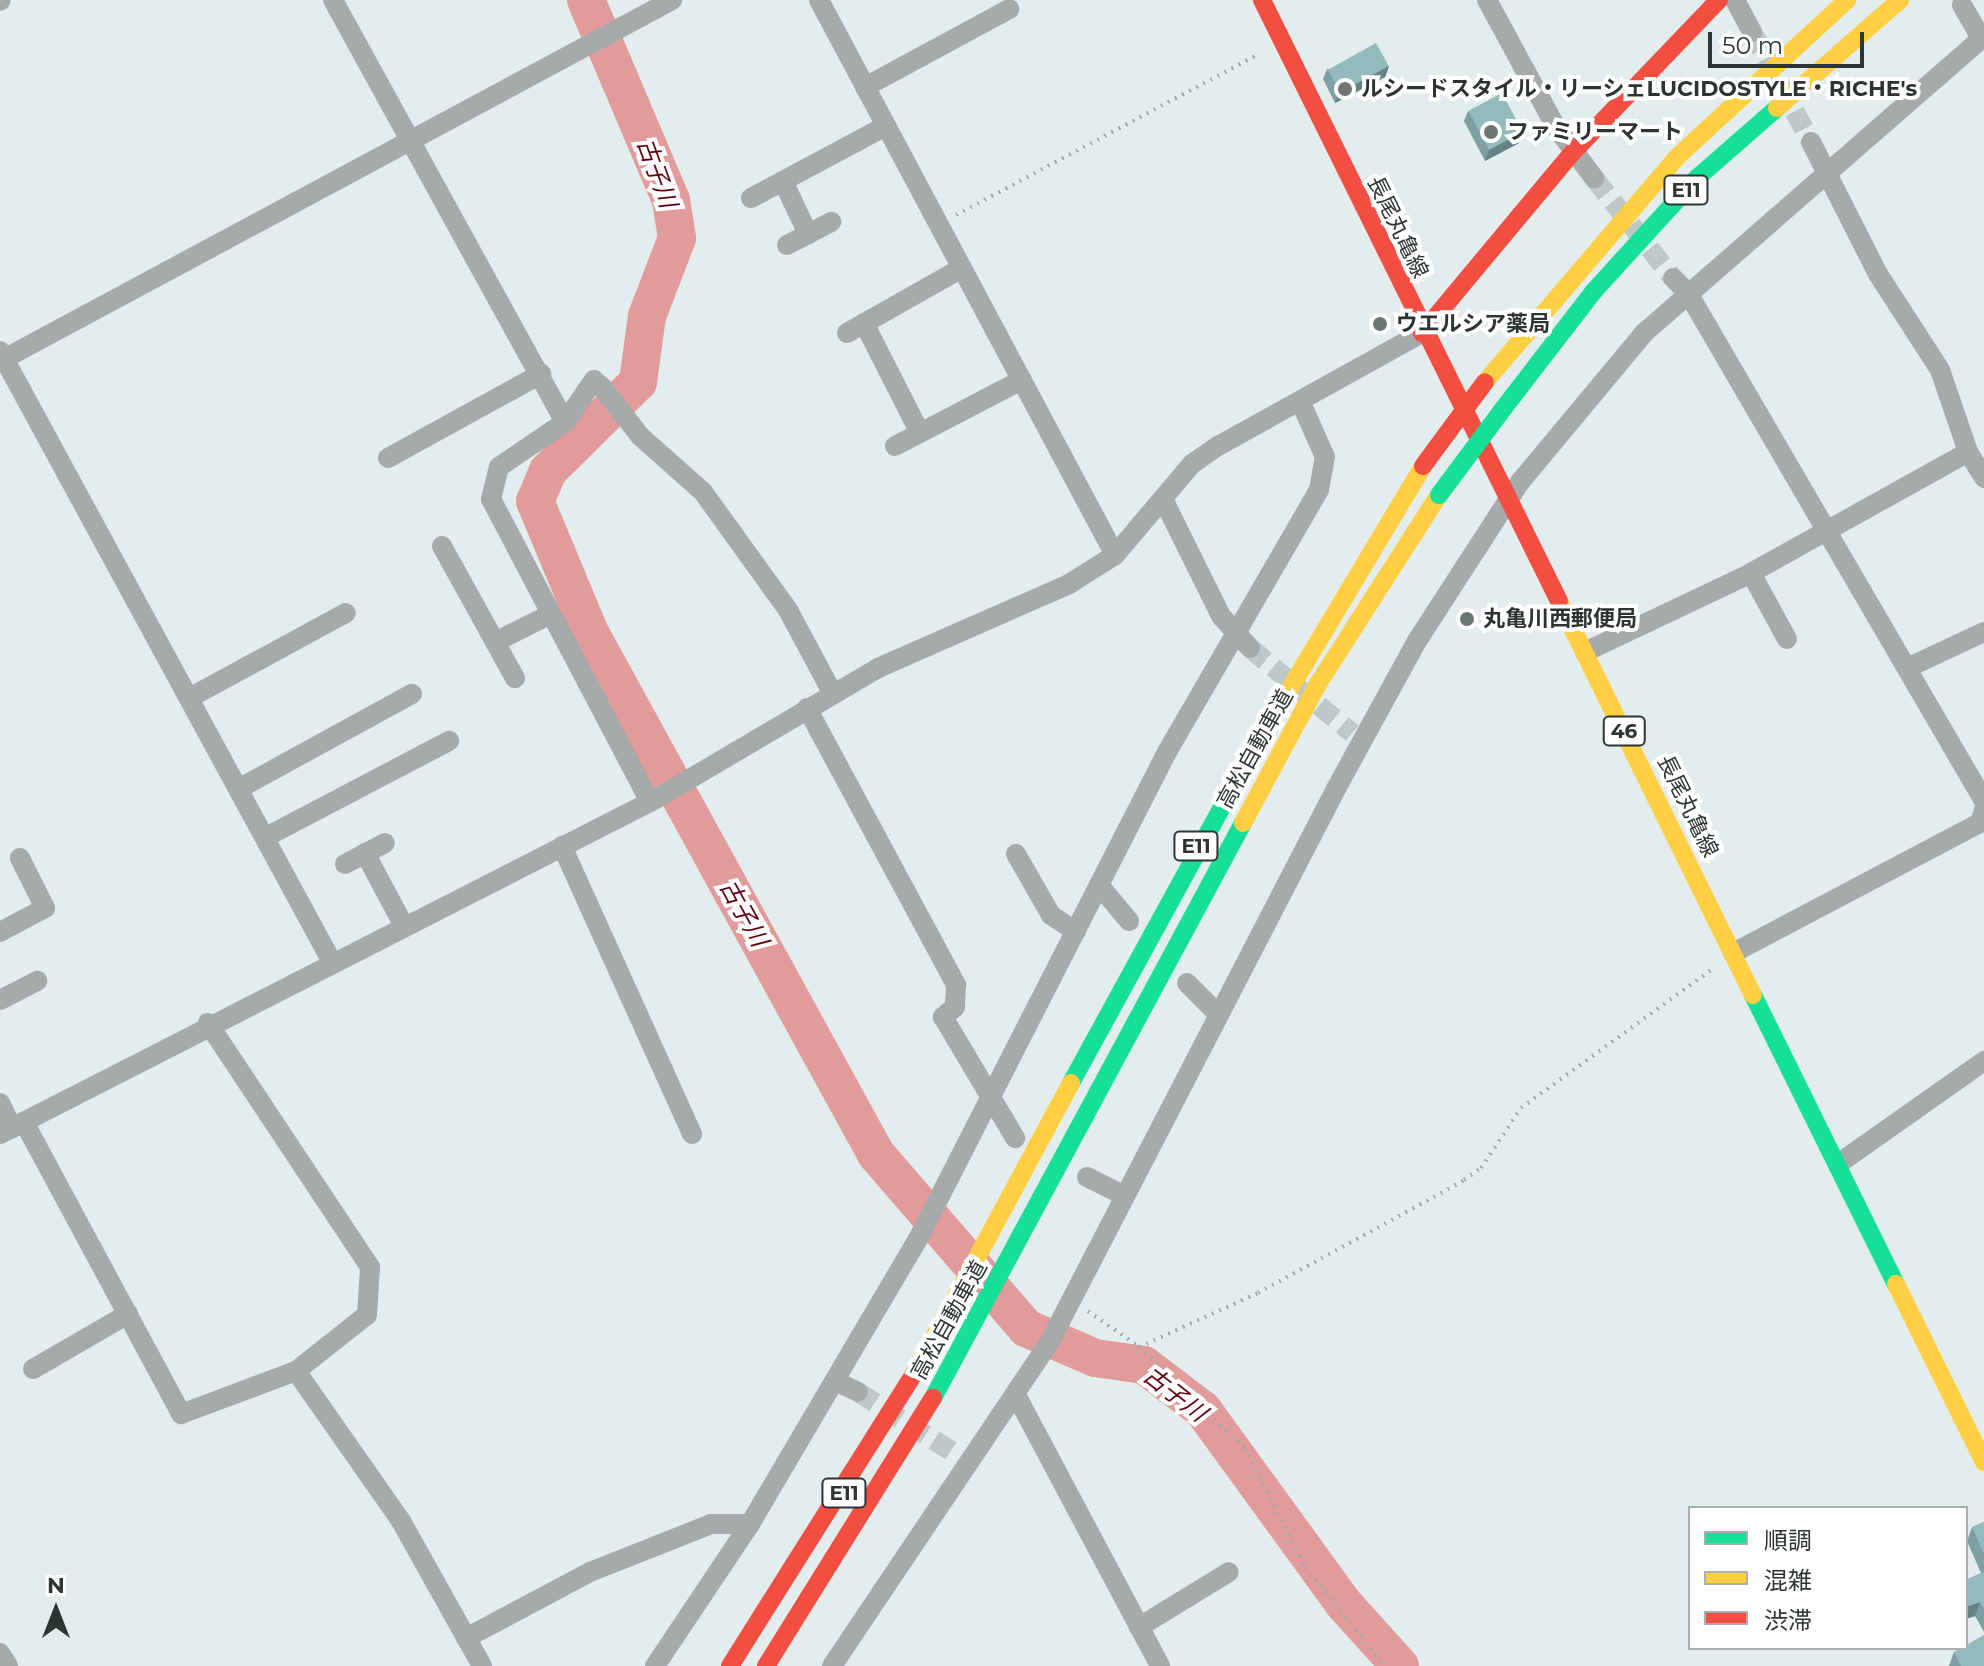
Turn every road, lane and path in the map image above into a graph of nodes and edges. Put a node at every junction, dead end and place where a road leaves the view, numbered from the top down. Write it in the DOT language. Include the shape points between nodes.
graph roads {
  1 [pos="333,0"];
  2 [pos="672,0"];
  3 [pos="819,0"];
  4 [pos="1262,0"];
  5 [pos="1487,0"];
  6 [pos="1719,0"];
  7 [pos="1735,0"];
  8 [pos="1847,0"];
  9 [pos="1900,0"];
  10 [pos="1962,5"];
  11 [pos="1009,9"];
  12 [pos="1752,32"];
  13 [pos="1983,37"];
  14 [pos="1282,42"];
  15 [pos="865,87"];
  16 [pos="886,126"];
  17 [pos="414,138"];
  18 [pos="1811,142"];
  19 [pos="1573,152"];
  20 [pos="1829,172"];
  21 [pos="1594,178"];
  22 [pos="783,181"];
  23 [pos="751,198"];
  24 [pos="831,222"];
  25 [pos="938,224"];
  26 [pos="808,234"];
  27 [pos="787,245"];
  28 [pos="962,268"];
  29 [pos="1681,285"];
  30 [pos="1422,333"];
  31 [pos="1,357"];
  32 [pos="541,374"];
  33 [pos="1022,380"];
  34 [pos="1301,403"];
  35 [pos="565,422"];
  36 [pos="920,433"];
  37 [pos="895,446"];
  38 [pos="1968,452"];
  39 [pos="388,458"];
  40 [pos="1984,478"];
  41 [pos="1163,499"];
  42 [pos="1508,500"];
  43 [pos="1825,533"];
  44 [pos="442,546"];
  45 [pos="1115,555"];
  46 [pos="1751,573"];
  47 [pos="346,613"];
  48 [pos="549,615"];
  49 [pos="1984,632"];
  50 [pos="1787,639"];
  51 [pos="1243,641"];
  52 [pos="495,642"];
  53 [pos="1585,652"];
  54 [pos="1907,668"];
  55 [pos="515,678"];
  56 [pos="412,694"];
  57 [pos="833,694"];
  58 [pos="191,697"];
  59 [pos="807,708"];
  60 [pos="449,741"];
  61 [pos="240,788"];
  62 [pos="652,801"];
  63 [pos="1984,801"];
  64 [pos="1983,820"];
  65 [pos="266,837"];
  66 [pos="385,843"];
  67 [pos="562,846"];
  68 [pos="365,853"];
  69 [pos="1016,854"];
  70 [pos="20,858"];
  71 [pos="345,864"];
  72 [pos="1099,885"];
  73 [pos="1129,921"];
  74 [pos="404,926"];
  75 [pos="0,932"];
  76 [pos="1076,932"];
  77 [pos="1733,953"];
  78 [pos="332,962"];
  79 [pos="37,981"];
  80 [pos="1187,983"];
  81 [pos="0,1000"];
  82 [pos="1217,1013"];
  83 [pos="208,1023"];
  84 [pos="1984,1061"];
  85 [pos="989,1101"];
  86 [pos="0,1103"];
  87 [pos="12,1128"];
  88 [pos="692,1134"];
  89 [pos="1015,1138"];
  90 [pos="1838,1164"];
  91 [pos="1087,1177"];
  92 [pos="1123,1195"];
  93 [pos="1066,1307"];
  94 [pos="128,1314"];
  95 [pos="1139,1347"];
  96 [pos="33,1369"];
  97 [pos="296,1371"];
  98 [pos="837,1382"];
  99 [pos="858,1392"];
  100 [pos="1016,1395"];
  101 [pos="1984,1462"];
  102 [pos="750,1524"];
  103 [pos="1229,1572"];
  104 [pos="1139,1627"];
  105 [pos="466,1638"];
  106 [pos="0,1653"];
  107 [pos="8,1666"];
  108 [pos="482,1666"];
  109 [pos="655,1666"];
  110 [pos="730,1666"];
  111 [pos="766,1666"];
  112 [pos="832,1666"];
  113 [pos="1160,1666"];
  114 [pos="1385,1666"];
  1 -- 17 [label="street"];
  2 -- 17 [label="street"];
  3 -- 15 [label="street"];
  4 -- 14 [label="main road, 長尾丸亀線 / 46"];
  5 -- 19 [label="street"];
  6 -- 19 [label="main road"];
  7 -- 12 [label="street"];
  8 -- 110 [label="main road, 高松自動車道 / E11, bridge" via="1676,158 1485,382 1423,466 1180,874 949,1315 830,1516"];
  9 -- 111 [label="main road, 高松自動車道 / E11, bridge" via="1697,178 1594,291 1439,495 1318,684 973,1329 857,1530"];
  10 -- 13 [label="street"];
  11 -- 15 [label="street"];
  13 -- 20 [label="street"];
  14 -- 25 [label="path"];
  14 -- 30 [label="main road, 長尾丸亀線 / 46"];
  15 -- 16 [label="street"];
  16 -- 22 [label="street"];
  16 -- 25 [label="street"];
  17 -- 31 [label="street"];
  17 -- 32 [label="street"];
  18 -- 20 [label="street"];
  19 -- 21 [label="street"];
  19 -- 30 [label="main road"];
  20 -- 29 [label="street"];
  20 -- 38 [label="street" via="1878,274 1940,370"];
  22 -- 23 [label="street"];
  22 -- 26 [label="street"];
  24 -- 26 [label="street"];
  25 -- 28 [label="street"];
  26 -- 27 [label="street"];
  28 -- 33 [label="street"];
  28 -- 36 [label="street" via="855,328"];
  29 -- 42 [label="street"];
  29 -- 43 [label="street"];
  30 -- 34 [label="street"];
  30 -- 42 [label="main road, 長尾丸亀線 / 46"];
  31 -- 58 [label="street"];
  32 -- 35 [label="street"];
  32 -- 39 [label="street"];
  33 -- 36 [label="street"];
  33 -- 45 [label="street"];
  34 -- 41 [label="street" via="1218,446"];
  34 -- 51 [label="street" via="1325,457 1324,475"];
  35 -- 48 [label="street" via="491,480 499,519"];
  35 -- 57 [label="street" via="594,380 623,418 703,492 788,610"];
  36 -- 37 [label="street"];
  38 -- 40 [label="street"];
  38 -- 43 [label="street"];
  41 -- 45 [label="street"];
  41 -- 51 [label="street"];
  42 -- 53 [label="main road, 長尾丸亀線 / 46"];
  42 -- 82 [label="street" via="1358,736"];
  43 -- 46 [label="street"];
  43 -- 54 [label="street"];
  44 -- 52 [label="street"];
  45 -- 57 [label="street"];
  46 -- 50 [label="street"];
  46 -- 53 [label="street"];
  47 -- 58 [label="street"];
  48 -- 52 [label="street"];
  48 -- 62 [label="street"];
  49 -- 54 [label="street"];
  51 -- 72 [label="street"];
  52 -- 55 [label="street"];
  53 -- 77 [label="main road, 長尾丸亀線 / 46"];
  54 -- 63 [label="street"];
  56 -- 61 [label="street"];
  57 -- 59 [label="street"];
  58 -- 61 [label="street"];
  59 -- 62 [label="street"];
  59 -- 85 [label="street" via="956,985 955,1007 943,1017"];
  60 -- 65 [label="street"];
  61 -- 65 [label="street"];
  62 -- 67 [label="street"];
  64 -- 77 [label="street"];
  65 -- 78 [label="street"];
  66 -- 68 [label="street"];
  67 -- 74 [label="street"];
  67 -- 88 [label="street"];
  68 -- 71 [label="street"];
  68 -- 74 [label="street"];
  69 -- 76 [label="street" via="1051,915"];
  70 -- 75 [label="street" via="45,908"];
  72 -- 73 [label="street"];
  72 -- 76 [label="street"];
  74 -- 78 [label="street"];
  76 -- 85 [label="street"];
  77 -- 90 [label="main road, 長尾丸亀線 / 46"];
  77 -- 95 [label="path" via="1521,1108 1481,1168 1464,1180 1258,1293"];
  78 -- 83 [label="street"];
  79 -- 81 [label="street"];
  80 -- 82 [label="street"];
  82 -- 92 [label="street"];
  83 -- 87 [label="street"];
  83 -- 97 [label="street" via="370,1267 367,1315"];
  84 -- 90 [label="street"];
  85 -- 89 [label="street"];
  85 -- 98 [label="street"];
  86 -- 87 [label="street"];
  87 -- 94 [label="street"];
  90 -- 101 [label="main road, 長尾丸亀線 / 46"];
  91 -- 92 [label="street"];
  92 -- 93 [label="street"];
  93 -- 95 [label="path"];
  93 -- 100 [label="street"];
  94 -- 96 [label="street"];
  94 -- 97 [label="street" via="181,1414"];
  95 -- 114 [label="path" via="1245,1448 1305,1567"];
  97 -- 105 [label="street" via="401,1521"];
  98 -- 99 [label="street"];
  98 -- 102 [label="street"];
  100 -- 104 [label="street"];
  100 -- 112 [label="street" via="966,1460"];
  102 -- 105 [label="street" via="711,1524 604,1567"];
  102 -- 109 [label="street"];
  103 -- 104 [label="street"];
  104 -- 113 [label="street"];
  105 -- 108 [label="street"];
  106 -- 107 [label="street"];
}
